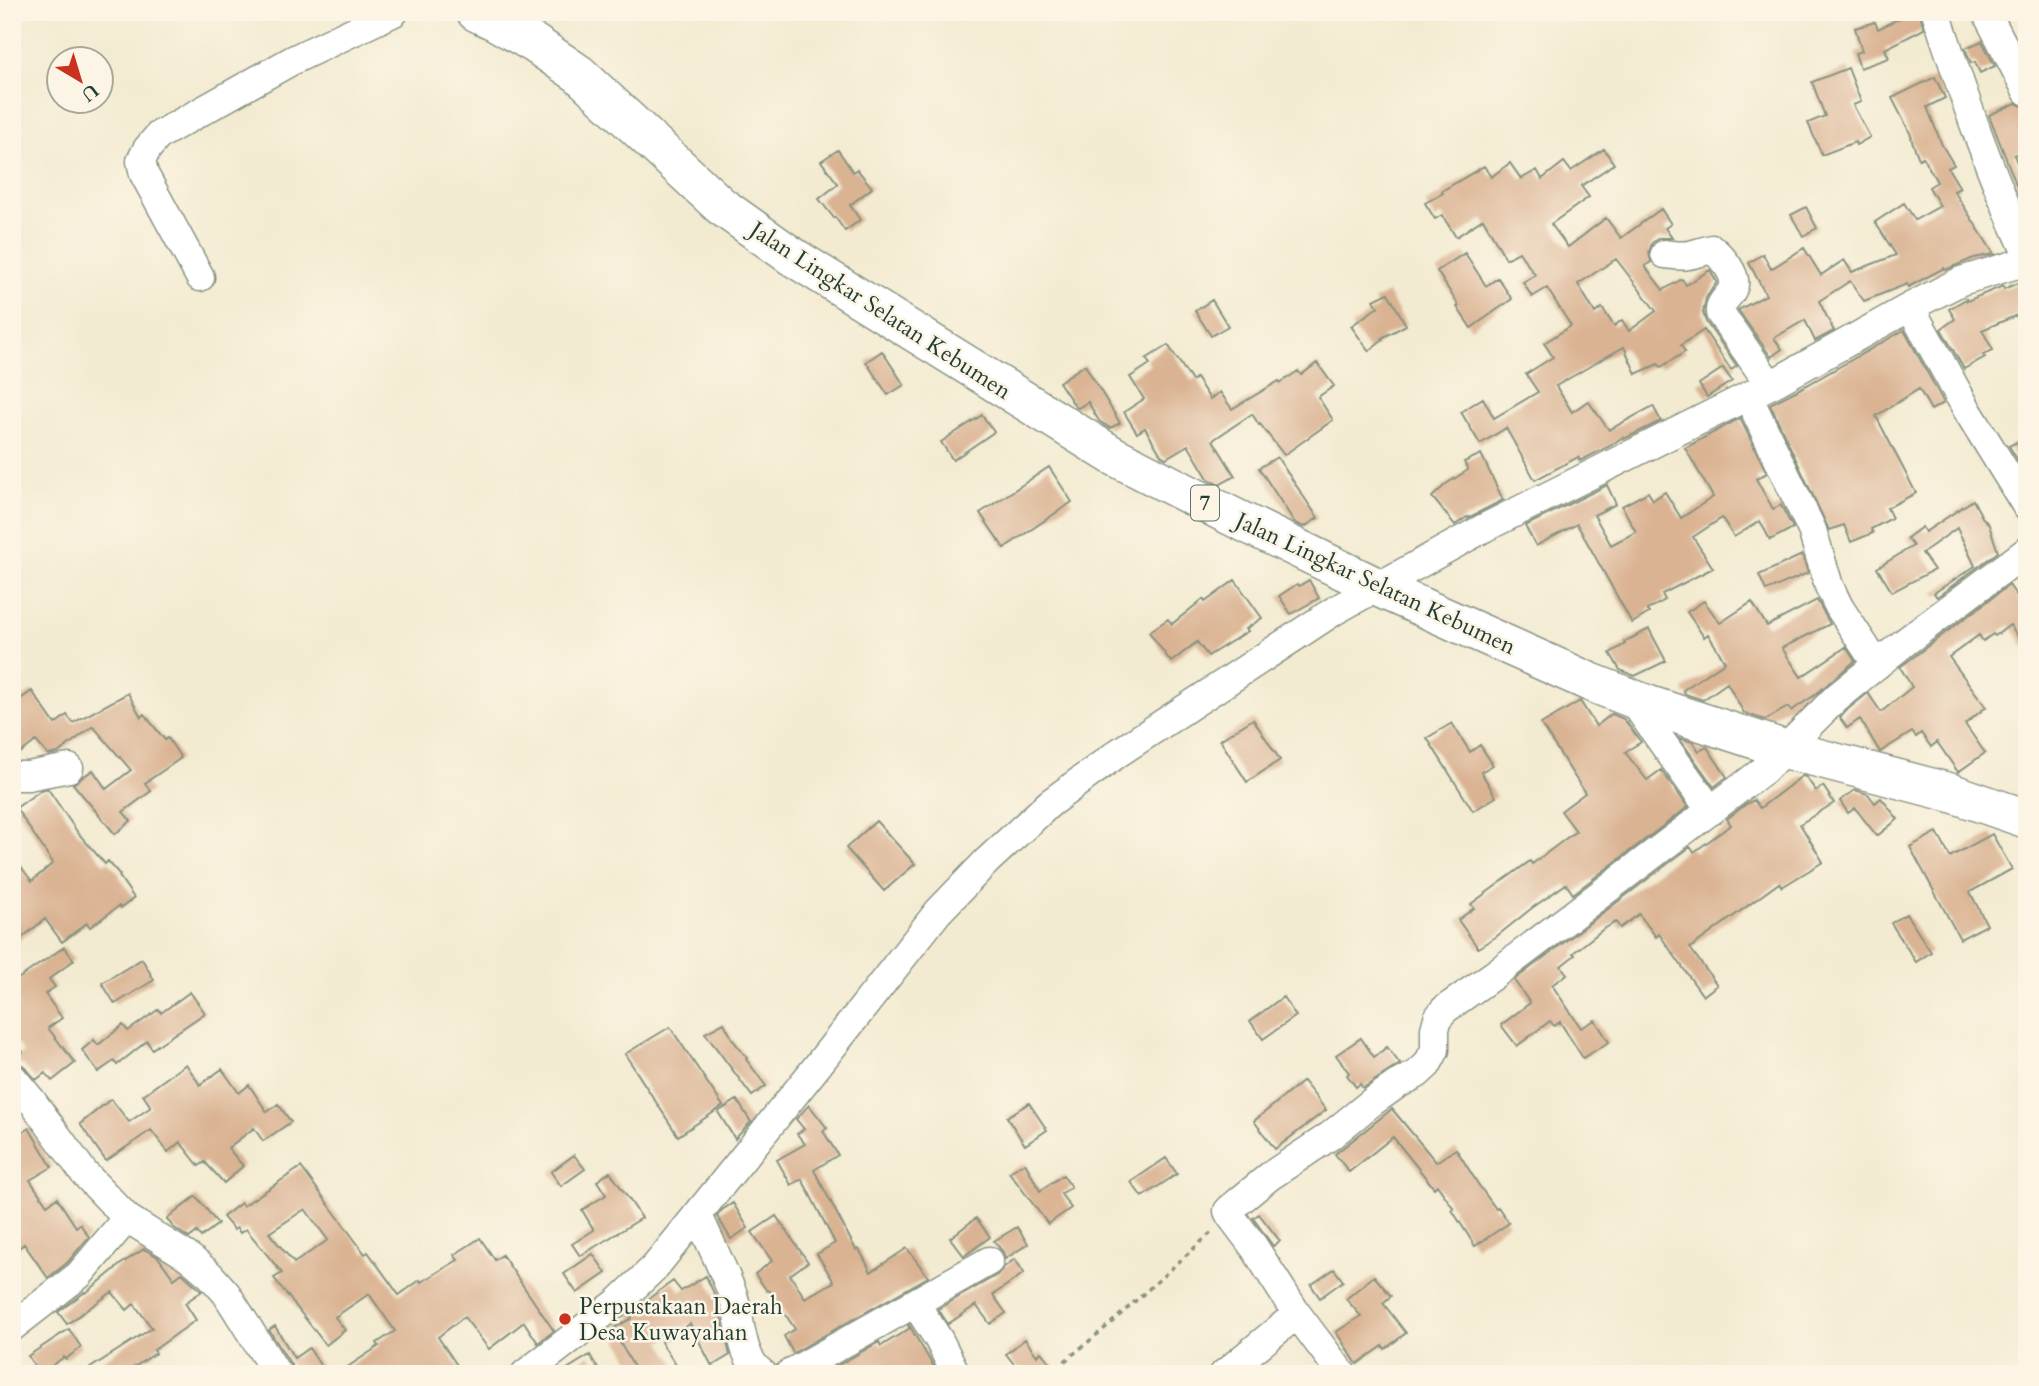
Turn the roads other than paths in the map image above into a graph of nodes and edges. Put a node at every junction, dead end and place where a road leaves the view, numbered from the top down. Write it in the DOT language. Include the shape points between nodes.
graph roads {
  1 [pos="394,12"];
  2 [pos="476,12"];
  3 [pos="1936,12"];
  4 [pos="1986,12"];
  5 [pos="2027,91"];
  6 [pos="2027,253"];
  7 [pos="1665,254"];
  8 [pos="2027,261"];
  9 [pos="200,277"];
  10 [pos="1910,307"];
  11 [pos="1759,391"];
  12 [pos="2027,508"];
  13 [pos="2027,551"];
  14 [pos="1377,587"];
  15 [pos="1877,665"];
  16 [pos="1630,697"];
  17 [pos="1784,749"];
  18 [pos="69,768"];
  19 [pos="12,776"];
  20 [pos="1711,811"];
  21 [pos="2027,819"];
  22 [pos="12,1077"];
  23 [pos="22,1108"];
  24 [pos="698,1215"];
  25 [pos="127,1218"];
  26 [pos="989,1261"];
  27 [pos="915,1303"];
  28 [pos="1297,1314"];
  29 [pos="12,1327"];
  30 [pos="536,1370"];
  31 [pos="792,1373"];
  32 [pos="277,1374"];
  33 [pos="763,1374"];
  34 [pos="956,1374"];
  35 [pos="1224,1374"];
  36 [pos="1342,1374"];
  1 -- 9 [label="street" via="199,111 159,135 147,149 141,160 144,174"];
  2 -- 14 [label="highway, Jalan Lingkar Selatan Kebumen / 7" via="579,74 721,206 801,262 1112,455"];
  3 -- 6 [label="street" via="1979,141"];
  4 -- 5 [label="street"];
  7 -- 11 [label="street" via="1682,257 1712,249 1733,276 1733,290 1720,313"];
  8 -- 10 [label="street" via="1961,281"];
  10 -- 11 [label="street"];
  10 -- 12 [label="street"];
  11 -- 14 [label="street" via="1484,528"];
  11 -- 15 [label="street" via="1834,597"];
  13 -- 15 [label="street"];
  14 -- 16 [label="highway, Jalan Lingkar Selatan Kebumen / 7"];
  14 -- 24 [label="street" via="1118,752 1050,803 987,861 938,912"];
  15 -- 17 [label="street"];
  16 -- 17 [label="highway, Jalan Lingkar Selatan Kebumen / 7"];
  16 -- 20 [label="street"];
  17 -- 20 [label="street"];
  17 -- 21 [label="highway, Jalan Lingkar Selatan Kebumen / 7" via="1952,793"];
  18 -- 19 [label="street"];
  20 -- 28 [label="street" via="1444,1010 1427,1065 1228,1211"];
  22 -- 23 [label="street"];
  23 -- 25 [label="street"];
  24 -- 30 [label="street" via="655,1267"];
  24 -- 33 [label="street" via="732,1292 746,1349"];
  25 -- 29 [label="street" via="79,1275"];
  25 -- 32 [label="street" via="210,1275"];
  26 -- 27 [label="street"];
  27 -- 31 [label="street"];
  27 -- 34 [label="street"];
  28 -- 35 [label="street"];
  28 -- 36 [label="street"];
}
